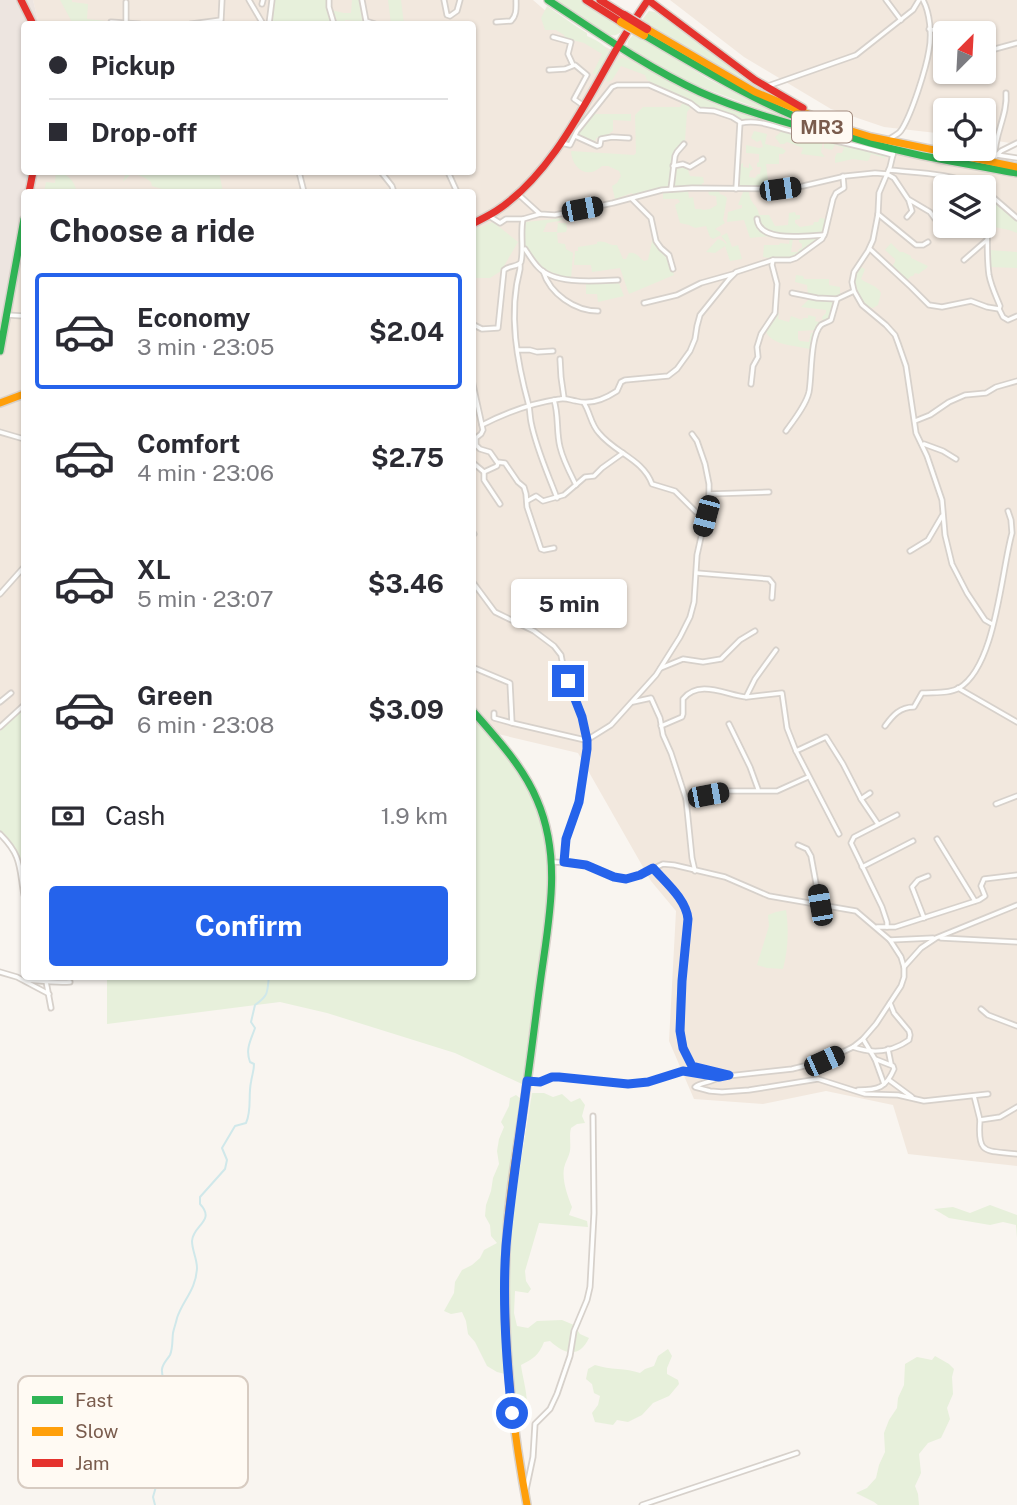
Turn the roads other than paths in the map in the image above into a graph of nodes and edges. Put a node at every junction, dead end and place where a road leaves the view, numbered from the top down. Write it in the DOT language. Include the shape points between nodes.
graph roads {
  1 [pos="21,0"];
  2 [pos="222,0"];
  3 [pos="249,0"];
  4 [pos="272,0"];
  5 [pos="329,0"];
  6 [pos="362,0"];
  7 [pos="443,0"];
  8 [pos="460,0"];
  9 [pos="516,0"];
  10 [pos="548,0"];
  11 [pos="586,0"];
  12 [pos="600,0"];
  13 [pos="648,0"];
  14 [pos="886,0"];
  15 [pos="921,0"];
  16 [pos="126,2"];
  17 [pos="623,18"];
  18 [pos="901,20"];
  19 [pos="32,21"];
  20 [pos="126,21"];
  21 [pos="221,21"];
  22 [pos="261,21"];
  23 [pos="269,21"];
  24 [pos="333,21"];
  25 [pos="366,21"];
  26 [pos="496,22"];
  27 [pos="929,29"];
  28 [pos="933,30"];
  29 [pos="646,32"];
  30 [pos="553,37"];
  31 [pos="1017,43"];
  32 [pos="618,46"];
  33 [pos="996,48"];
  34 [pos="574,65"];
  35 [pos="549,70"];
  36 [pos="766,87"];
  37 [pos="1006,93"];
  38 [pos="584,106"];
  39 [pos="741,123"];
  40 [pos="575,136"];
  41 [pos="871,137"];
  42 [pos="629,138"];
  43 [pos="854,139"];
  44 [pos="888,141"];
  45 [pos="559,143"];
  46 [pos="996,143"];
  47 [pos="1017,143"];
  48 [pos="684,144"];
  49 [pos="933,148"];
  50 [pos="894,153"];
  51 [pos="996,156"];
  52 [pos="996,158"];
  53 [pos="1017,158"];
  54 [pos="703,159"];
  55 [pos="996,159"];
  56 [pos="673,166"];
  57 [pos="1017,167"];
  58 [pos="888,172"];
  59 [pos="1017,173"];
  60 [pos="941,175"];
  61 [pos="844,176"];
  62 [pos="671,189"];
  63 [pos="736,190"];
  64 [pos="518,194"];
  65 [pos="632,198"];
  66 [pos="908,199"];
  67 [pos="996,200"];
  68 [pos="540,214"];
  69 [pos="878,215"];
  70 [pos="489,216"];
  71 [pos="933,216"];
  72 [pos="907,217"];
  73 [pos="1017,218"];
  74 [pos="523,219"];
  75 [pos="757,219"];
  76 [pos="476,222"];
  77 [pos="21,234"];
  78 [pos="824,235"];
  79 [pos="987,240"];
  80 [pos="928,242"];
  81 [pos="523,247"];
  82 [pos="869,249"];
  83 [pos="774,260"];
  84 [pos="964,260"];
  85 [pos="520,265"];
  86 [pos="673,269"];
  87 [pos="543,271"];
  88 [pos="735,273"];
  89 [pos="618,280"];
  90 [pos="853,291"];
  91 [pos="792,293"];
  92 [pos="837,299"];
  93 [pos="644,303"];
  94 [pos="999,309"];
  95 [pos="598,311"];
  96 [pos="5,312"];
  97 [pos="1017,316"];
  98 [pos="476,326"];
  99 [pos="0,351"];
  100 [pos="517,351"];
  101 [pos="553,351"];
  102 [pos="560,359"];
  103 [pos="1017,382"];
  104 [pos="751,384"];
  105 [pos="21,395"];
  106 [pos="476,398"];
  107 [pos="564,398"];
  108 [pos="2,400"];
  109 [pos="554,400"];
  110 [pos="584,402"];
  111 [pos="528,405"];
  112 [pos="915,421"];
  113 [pos="482,425"];
  114 [pos="786,431"];
  115 [pos="0,432"];
  116 [pos="692,435"];
  117 [pos="21,438"];
  118 [pos="922,443"];
  119 [pos="623,453"];
  120 [pos="956,459"];
  121 [pos="498,463"];
  122 [pos="476,465"];
  123 [pos="484,472"];
  124 [pos="576,486"];
  125 [pos="769,492"];
  126 [pos="709,494"];
  127 [pos="557,498"];
  128 [pos="527,500"];
  129 [pos="500,504"];
  130 [pos="1008,511"];
  131 [pos="943,514"];
  132 [pos="706,516"];
  133 [pos="554,548"];
  134 [pos="910,551"];
  135 [pos="21,570"];
  136 [pos="697,573"];
  137 [pos="476,586"];
  138 [pos="0,594"];
  139 [pos="772,598"];
  140 [pos="992,624"];
  141 [pos="755,631"];
  142 [pos="776,650"];
  143 [pos="476,669"];
  144 [pos="661,669"];
  145 [pos="958,688"];
  146 [pos="11,693"];
  147 [pos="746,697"];
  148 [pos="0,702"];
  149 [pos="631,703"];
  150 [pos="21,708"];
  151 [pos="494,713"];
  152 [pos="476,715"];
  153 [pos="1017,722"];
  154 [pos="512,723"];
  155 [pos="729,724"];
  156 [pos="662,726"];
  157 [pos="885,726"];
  158 [pos="0,727"];
  159 [pos="587,740"];
  160 [pos="796,751"];
  161 [pos="808,777"];
  162 [pos="758,790"];
  163 [pos="870,793"];
  164 [pos="1017,796"];
  165 [pos="686,799"];
  166 [pos="861,799"];
  167 [pos="996,804"];
  168 [pos="897,815"];
  169 [pos="878,824"];
  170 [pos="0,834"];
  171 [pos="839,834"];
  172 [pos="937,839"];
  173 [pos="913,841"];
  174 [pos="798,845"];
  175 [pos="553,862"];
  176 [pos="564,862"];
  177 [pos="862,867"];
  178 [pos="21,868"];
  179 [pos="653,868"];
  180 [pos="695,871"];
  181 [pos="1017,875"];
  182 [pos="928,876"];
  183 [pos="975,901"];
  184 [pos="820,905"];
  185 [pos="1017,905"];
  186 [pos="924,918"];
  187 [pos="875,927"];
  188 [pos="887,927"];
  189 [pos="936,938"];
  190 [pos="890,940"];
  191 [pos="1017,942"];
  192 [pos="904,967"];
  193 [pos="0,972"];
  194 [pos="21,979"];
  195 [pos="23,980"];
  196 [pos="40,980"];
  197 [pos="46,980"];
  198 [pos="54,980"];
  199 [pos="34,981"];
  200 [pos="70,982"];
  201 [pos="49,994"];
  202 [pos="890,1003"];
  203 [pos="51,1008"];
  204 [pos="981,1009"];
  205 [pos="1017,1026"];
  206 [pos="863,1039"];
  207 [pos="853,1047"];
  208 [pos="888,1049"];
  209 [pos="871,1052"];
  210 [pos="875,1059"];
  211 [pos="891,1065"];
  212 [pos="729,1075"];
  213 [pos="719,1077"];
  214 [pos="527,1081"];
  215 [pos="886,1082"];
  216 [pos="853,1090"];
  217 [pos="988,1094"];
  218 [pos="974,1096"];
  219 [pos="914,1099"];
  220 [pos="1017,1107"];
  221 [pos="593,1116"];
  222 [pos="980,1119"];
  223 [pos="1017,1154"];
  224 [pos="797,1453"];
  225 [pos="524,1491"];
  226 [pos="527,1505"];
  227 [pos="642,1505"];
  1 -- 19 [label="main road"];
  2 -- 21 [label="street"];
  3 -- 22 [label="street"];
  4 -- 23 [label="street"];
  5 -- 24 [label="street"];
  6 -- 25 [label="street"];
  7 -- 8 [label="street" via="449,16 457,11"];
  9 -- 26 [label="street" via="514,18"];
  10 -- 32 [label="main road"];
  11 -- 17 [label="main road, MR3"];
  12 -- 17 [label="main road, MR3"];
  13 -- 32 [label="main road"];
  13 -- 36 [label="main road"];
  14 -- 18 [label="street"];
  15 -- 18 [label="street"];
  15 -- 27 [label="street"];
  16 -- 20 [label="street"];
  17 -- 29 [label="main road, MR3, bridge"];
  18 -- 36 [label="street" via="856,55"];
  27 -- 28 [label="street"];
  27 -- 44 [label="street" via="929,49 911,108 902,130"];
  29 -- 41 [label="main road, MR3" via="755,92"];
  29 -- 43 [label="main road, MR3" via="753,97"];
  30 -- 34 [label="street" via="571,42 568,54"];
  31 -- 33 [label="street"];
  32 -- 38 [label="main road"];
  32 -- 43 [label="main road" via="653,68 757,114"];
  34 -- 35 [label="street"];
  34 -- 38 [label="street" via="587,75 574,99"];
  36 -- 41 [label="main road"];
  37 -- 46 [label="street"];
  38 -- 45 [label="main road"];
  39 -- 40 [label="street" via="699,110 649,85 617,85"];
  39 -- 50 [label="street" via="761,122"];
  39 -- 63 [label="street"];
  40 -- 42 [label="street" via="597,146 605,137"];
  40 -- 45 [label="street" via="570,145"];
  41 -- 44 [label="main road, MR3"];
  43 -- 50 [label="main road, MR3"];
  44 -- 49 [label="main road, MR3"];
  45 -- 64 [label="main road"];
  47 -- 51 [label="street"];
  48 -- 56 [label="street"];
  50 -- 58 [label="street"];
  50 -- 59 [label="main road, MR3"];
  52 -- 53 [label="street"];
  54 -- 56 [label="street" via="690,167"];
  55 -- 57 [label="main road, MR3"];
  56 -- 62 [label="street"];
  58 -- 60 [label="street"];
  58 -- 61 [label="street"];
  58 -- 66 [label="street"];
  58 -- 69 [label="street" via="879,193"];
  61 -- 63 [label="street" via="780,189"];
  61 -- 78 [label="street" via="844,188 833,199"];
  62 -- 63 [label="street"];
  62 -- 65 [label="street"];
  64 -- 68 [label="street"];
  64 -- 70 [label="main road"];
  65 -- 68 [label="street" via="555,215"];
  65 -- 86 [label="street" via="652,218 654,236 669,255"];
  66 -- 71 [label="street"];
  66 -- 72 [label="street" via="912,211"];
  67 -- 73 [label="street"];
  68 -- 74 [label="street"];
  69 -- 80 [label="street" via="916,245"];
  69 -- 82 [label="street"];
  70 -- 74 [label="street" via="500,223"];
  70 -- 76 [label="main road"];
  74 -- 81 [label="street"];
  75 -- 78 [label="street" via="757,226 775,235"];
  77 -- 96 [label="main road"];
  78 -- 83 [label="street" via="796,258"];
  79 -- 84 [label="street"];
  79 -- 94 [label="street" via="989,273"];
  81 -- 85 [label="street"];
  81 -- 87 [label="street"];
  82 -- 90 [label="street" via="854,272"];
  82 -- 94 [label="street" via="929,305 971,302"];
  83 -- 88 [label="street"];
  83 -- 104 [label="street" via="775,313 761,334"];
  85 -- 98 [label="street" via="504,270 498,328"];
  85 -- 100 [label="street" via="514,300"];
  87 -- 89 [label="street" via="583,282"];
  87 -- 95 [label="street" via="545,279 571,305"];
  88 -- 93 [label="street"];
  88 -- 110 [label="street" via="700,315 690,351 677,369 668,376 625,380 610,396"];
  90 -- 92 [label="street"];
  90 -- 112 [label="street" via="895,335 906,366"];
  91 -- 92 [label="street"];
  92 -- 114 [label="street" via="831,320 817,332 809,393"];
  94 -- 97 [label="street" via="1008,320"];
  96 -- 99 [label="main road"];
  100 -- 101 [label="street"];
  100 -- 111 [label="street"];
  102 -- 107 [label="street"];
  103 -- 112 [label="street" via="948,402"];
  105 -- 108 [label="main road"];
  106 -- 113 [label="street"];
  107 -- 109 [label="street"];
  107 -- 110 [label="street"];
  109 -- 111 [label="street"];
  109 -- 124 [label="street" via="561,452"];
  110 -- 119 [label="street" via="597,432"];
  111 -- 113 [label="street"];
  111 -- 127 [label="street"];
  112 -- 118 [label="street"];
  113 -- 121 [label="street" via="476,445 489,451"];
  115 -- 117 [label="street"];
  116 -- 126 [label="street" via="705,464"];
  118 -- 120 [label="street"];
  118 -- 131 [label="street"];
  119 -- 124 [label="street"];
  119 -- 132 [label="street" via="644,470 652,484 676,491"];
  121 -- 123 [label="street"];
  121 -- 128 [label="street" via="505,463 524,487"];
  122 -- 123 [label="street"];
  123 -- 129 [label="street"];
  124 -- 127 [label="street"];
  125 -- 126 [label="street"];
  126 -- 132 [label="street"];
  127 -- 128 [label="street"];
  128 -- 133 [label="street" via="541,549"];
  130 -- 140 [label="street" via="1012,533"];
  131 -- 134 [label="street" via="924,544"];
  131 -- 140 [label="street" via="947,549 958,578"];
  132 -- 136 [label="street"];
  135 -- 138 [label="street"];
  136 -- 139 [label="street" via="769,579"];
  136 -- 144 [label="street" via="690,617"];
  137 -- 159 [label="street" via="495,612 534,631 561,655"];
  140 -- 145 [label="street" via="978,666"];
  141 -- 144 [label="street" via="721,659 683,659"];
  142 -- 147 [label="street"];
  143 -- 154 [label="street" via="510,683"];
  144 -- 149 [label="street"];
  145 -- 153 [label="street"];
  145 -- 157 [label="street" via="922,693 914,707 895,713"];
  146 -- 148 [label="street"];
  147 -- 156 [label="street" via="698,689 683,699 681,717"];
  147 -- 160 [label="street" via="782,693"];
  149 -- 156 [label="street" via="651,698"];
  149 -- 159 [label="street" via="611,725"];
  150 -- 158 [label="street"];
  151 -- 154 [label="street" via="494,718"];
  152 -- 175 [label="main road" via="533,790"];
  154 -- 159 [label="street"];
  155 -- 162 [label="street"];
  156 -- 165 [label="street"];
  159 -- 176 [label="street" via="579,802 566,839"];
  160 -- 161 [label="street"];
  160 -- 166 [label="street" via="827,737"];
  161 -- 162 [label="street" via="777,791"];
  161 -- 171 [label="street"];
  162 -- 165 [label="street"];
  163 -- 166 [label="street"];
  164 -- 167 [label="street"];
  165 -- 180 [label="street"];
  166 -- 169 [label="street"];
  168 -- 169 [label="street"];
  169 -- 177 [label="street" via="851,840"];
  170 -- 178 [label="street" via="12,846"];
  172 -- 183 [label="street"];
  173 -- 177 [label="street"];
  174 -- 184 [label="street" via="811,856"];
  175 -- 176 [label="street"];
  175 -- 214 [label="main road"];
  176 -- 179 [label="street" via="626,879"];
  177 -- 188 [label="street"];
  179 -- 180 [label="street" via="663,864"];
  179 -- 212 [label="street" via="687,914 681,992 683,1048 692,1066"];
  180 -- 184 [label="street" via="725,877 769,897"];
  181 -- 183 [label="street" via="984,879 985,896"];
  182 -- 186 [label="street" via="912,887"];
  183 -- 186 [label="street"];
  184 -- 187 [label="street" via="856,911"];
  185 -- 189 [label="street"];
  186 -- 188 [label="street"];
  187 -- 188 [label="street"];
  187 -- 190 [label="street"];
  189 -- 190 [label="street"];
  189 -- 191 [label="street"];
  189 -- 192 [label="street"];
  190 -- 192 [label="street"];
  192 -- 202 [label="street" via="901,986"];
  193 -- 194 [label="street"];
  195 -- 199 [label="street"];
  195 -- 201 [label="street"];
  196 -- 199 [label="street"];
  197 -- 201 [label="street"];
  198 -- 200 [label="street"];
  201 -- 203 [label="street"];
  202 -- 206 [label="street"];
  202 -- 208 [label="street" via="910,1035 906,1042"];
  204 -- 205 [label="street"];
  206 -- 207 [label="street"];
  206 -- 209 [label="street"];
  207 -- 209 [label="street"];
  207 -- 212 [label="street" via="792,1069"];
  208 -- 209 [label="street"];
  208 -- 211 [label="street"];
  209 -- 210 [label="street"];
  210 -- 211 [label="street"];
  210 -- 215 [label="street"];
  211 -- 215 [label="street" via="894,1069"];
  212 -- 213 [label="street"];
  213 -- 214 [label="street" via="683,1071 628,1084 559,1077"];
  213 -- 216 [label="street" via="695,1087 722,1092 818,1079"];
  214 -- 225 [label="main road" via="506,1249 505,1316 509,1387"];
  215 -- 216 [label="street" via="876,1090"];
  215 -- 219 [label="street"];
  216 -- 219 [label="street"];
  217 -- 218 [label="street"];
  218 -- 219 [label="street"];
  218 -- 222 [label="street"];
  220 -- 222 [label="street" via="1000,1117"];
  221 -- 225 [label="street" via="590,1287 557,1394 550,1409 534,1424 533,1457"];
  222 -- 223 [label="street" via="979,1139 984,1149"];
  224 -- 227 [label="street"];
  225 -- 226 [label="main road"];
}
